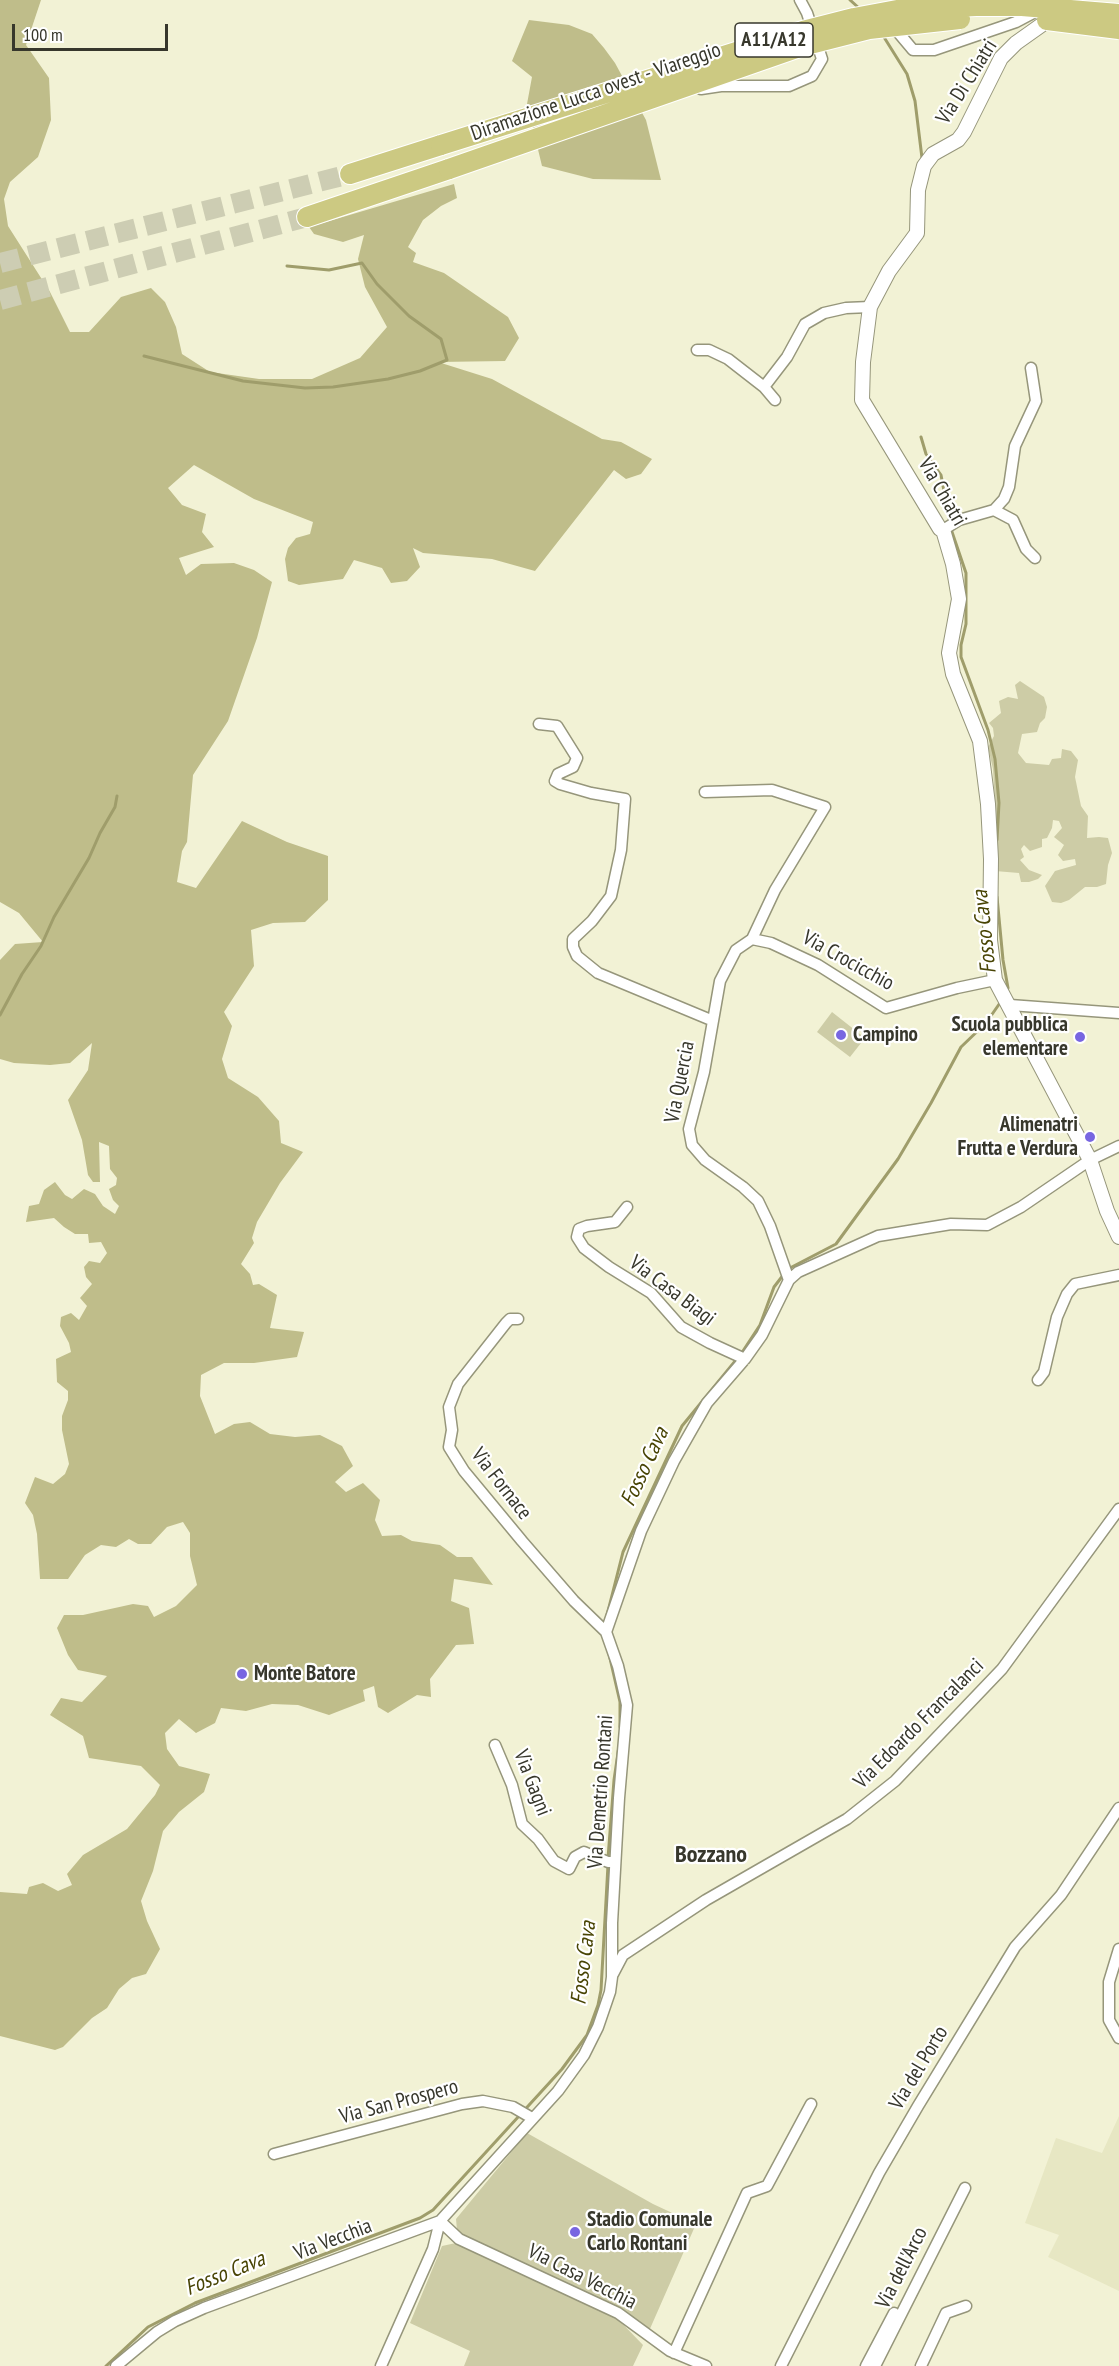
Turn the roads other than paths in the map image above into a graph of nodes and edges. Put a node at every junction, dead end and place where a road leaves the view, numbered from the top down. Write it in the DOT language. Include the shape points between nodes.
graph roads {
  1 [pos="800,0"];
  2 [pos="870,0"];
  3 [pos="1040,0"];
  4 [pos="1054,0"];
  5 [pos="1119,14"];
  6 [pos="1119,29"];
  7 [pos="635,97"];
  8 [pos="933,154"];
  9 [pos="350,174"];
  10 [pos="307,217"];
  11 [pos="870,307"];
  12 [pos="696,350"];
  13 [pos="1031,368"];
  14 [pos="764,387"];
  15 [pos="775,400"];
  16 [pos="994,510"];
  17 [pos="945,529"];
  18 [pos="1035,558"];
  19 [pos="539,724"];
  20 [pos="705,792"];
  21 [pos="752,939"];
  22 [pos="1003,995"];
  23 [pos="1119,1013"];
  24 [pos="711,1020"];
  25 [pos="1119,1146"];
  26 [pos="1090,1160"];
  27 [pos="627,1208"];
  28 [pos="1119,1237"];
  29 [pos="787,1274"];
  30 [pos="1119,1275"];
  31 [pos="518,1319"];
  32 [pos="741,1358"];
  33 [pos="1038,1380"];
  34 [pos="1119,1509"];
  35 [pos="604,1630"];
  36 [pos="495,1745"];
  37 [pos="1119,1808"];
  38 [pos="609,1861"];
  39 [pos="1119,1948"];
  40 [pos="612,1977"];
  41 [pos="1119,2038"];
  42 [pos="811,2104"];
  43 [pos="526,2114"];
  44 [pos="274,2154"];
  45 [pos="964,2188"];
  46 [pos="440,2222"];
  47 [pos="966,2306"];
  48 [pos="895,2310"];
  49 [pos="674,2353"];
  50 [pos="116,2366"];
  51 [pos="381,2366"];
  52 [pos="706,2366"];
  53 [pos="781,2366"];
  54 [pos="866,2366"];
  55 [pos="875,2366"];
  56 [pos="921,2366"];
  1 -- 7 [label="street" via="822,59 812,76 789,86 721,86"];
  2 -- 3 [label="street" via="914,50 934,50 1016,22 1033,13"];
  4 -- 8 [label="street, Via Di Chiatri" via="1047,21 1001,58 958,140"];
  5 -- 9 [label="highway, Diramazione Lucca ovest - Viareggio / A11/A12, bridge" via="976,6 897,10 854,18"];
  6 -- 10 [label="highway, Diramazione Lucca ovest - Viareggio / A11/A12, bridge" via="997,18 954,19 858,32 768,57"];
  8 -- 11 [label="street, Via Chiatri" via="920,179 917,233 889,271"];
  11 -- 14 [label="street" via="824,313 805,324"];
  11 -- 17 [label="street, Via Chiatri" via="862,400 940,529"];
  12 -- 14 [label="street" via="709,350 728,359"];
  13 -- 16 [label="street" via="1036,401 1015,446 1009,487"];
  14 -- 15 [label="street"];
  16 -- 17 [label="street" via="959,520"];
  16 -- 18 [label="street" via="1013,520 1026,549"];
  17 -- 22 [label="street, Via Chiatri" via="959,599 949,653 953,674 980,741 991,859 990,940"];
  19 -- 24 [label="street" via="557,726 577,758 573,767 558,774 555,781 625,799 621,850 611,896 573,939 577,956 598,973"];
  20 -- 21 [label="street" via="772,790 825,807 775,890"];
  21 -- 22 [label="street, Via Crocicchio" via="771,943 818,965 886,1008 957,988"];
  21 -- 24 [label="street, Via Quercia" via="736,950 720,981"];
  22 -- 23 [label="street, Via Crocicchio"];
  22 -- 26 [label="street"];
  24 -- 29 [label="street, Via Quercia" via="689,1136 705,1161 758,1201"];
  25 -- 26 [label="street"];
  26 -- 28 [label="street"];
  26 -- 29 [label="street" via="987,1225 951,1224 878,1236"];
  27 -- 32 [label="street, Via Casa Biagi" via="615,1222 579,1229 577,1237 584,1248 651,1293 681,1327"];
  29 -- 32 [label="street" via="762,1335"];
  30 -- 33 [label="street" via="1075,1284 1067,1294 1056,1317 1044,1372"];
  31 -- 35 [label="street, Via Fornace" via="506,1323 458,1384 449,1407 449,1447 522,1541"];
  32 -- 35 [label="street" via="707,1403 674,1461 641,1531"];
  34 -- 40 [label="street, Via Edoardo Francalanci" via="1002,1669 895,1781 847,1819 706,1900 623,1955"];
  35 -- 38 [label="street, Via Demetrio Rontani" via="627,1705"];
  36 -- 38 [label="street, Via Gagni" via="512,1785 522,1824 554,1861 569,1869 575,1857 584,1852"];
  37 -- 53 [label="street, Via del Porto" via="1061,1895 1015,1947 918,2106 879,2173"];
  38 -- 40 [label="street, Via Demetrio Rontani"];
  39 -- 41 [label="street" via="1108,1982 1109,2020"];
  40 -- 43 [label="street, Via Demetrio Rontani" via="598,2027 584,2055 558,2091"];
  42 -- 49 [label="street" via="767,2186 747,2193"];
  43 -- 44 [label="street, Via San Prospero" via="483,2101 462,2104"];
  43 -- 46 [label="street, Via Demetrio Rontani"];
  45 -- 55 [label="street, Via dell'Arco"];
  46 -- 49 [label="street, Via Casa Vecchia" via="459,2239 618,2313"];
  46 -- 50 [label="street, Via Vecchia" via="204,2308 157,2332"];
  46 -- 51 [label="street, Via Demetrio Rontani" via="433,2248"];
  47 -- 56 [label="street" via="946,2313"];
  48 -- 54 [label="street"];
  49 -- 52 [label="street, Via Casa Vecchia"];
}
